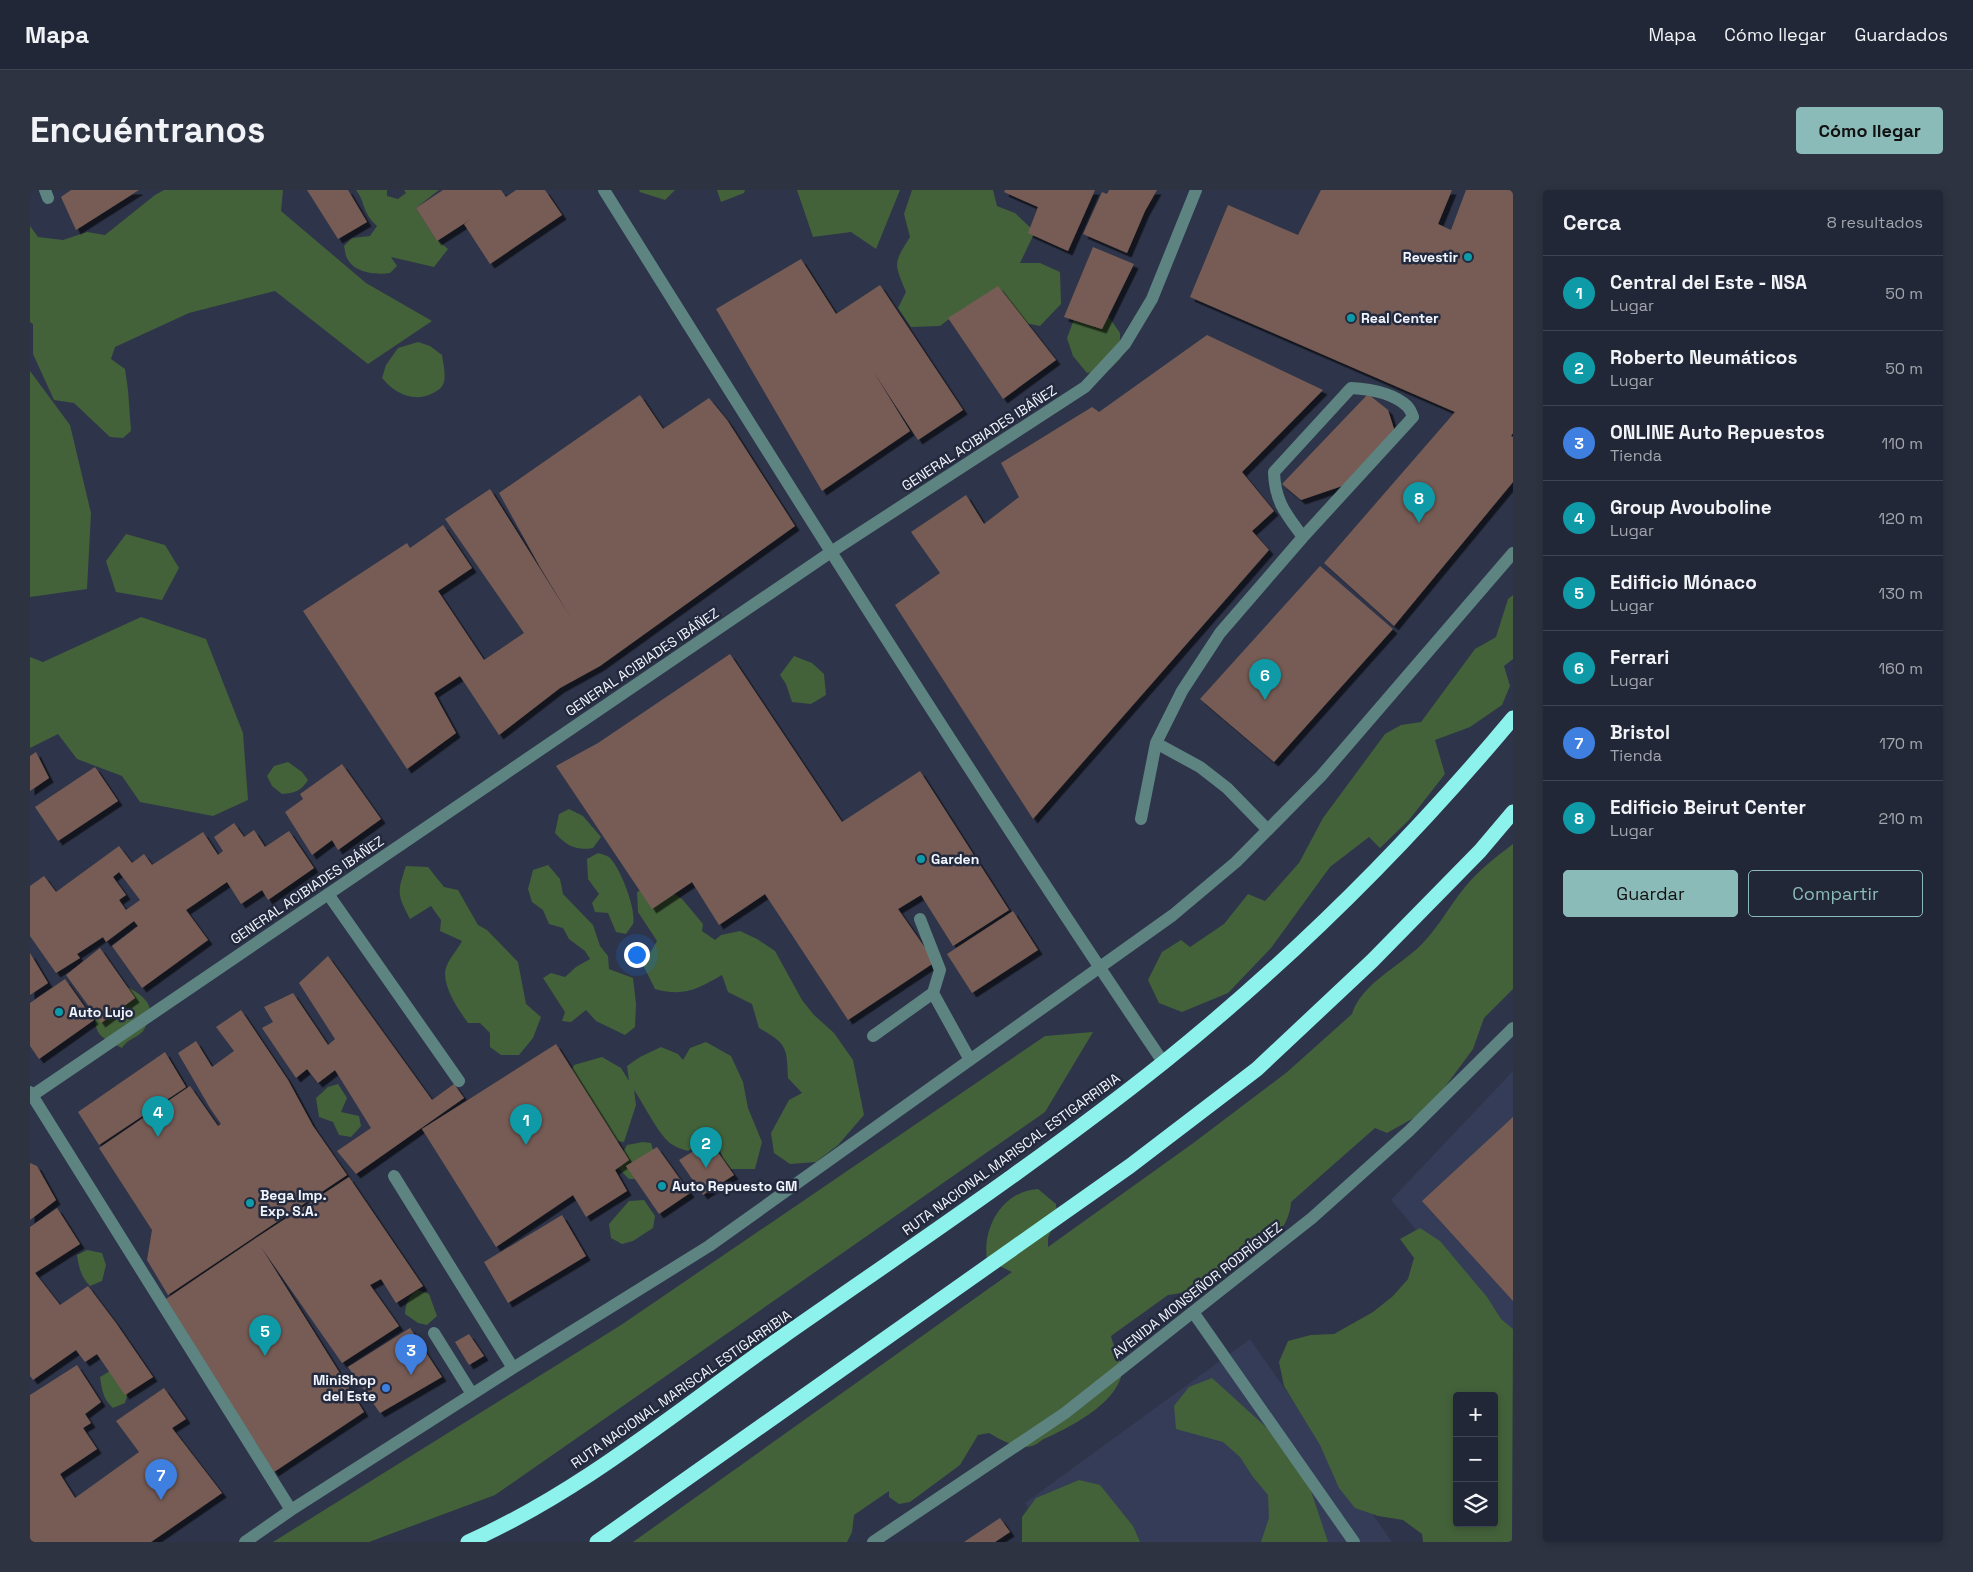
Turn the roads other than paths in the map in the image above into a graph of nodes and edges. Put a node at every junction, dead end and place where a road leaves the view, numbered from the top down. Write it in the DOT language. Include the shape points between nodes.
graph roads {
  1 [pos="604,190"];
  2 [pos="1196,190"];
  3 [pos="1303,537"];
  4 [pos="830,552"];
  5 [pos="1513,553"];
  6 [pos="1513,718"];
  7 [pos="1156,743"];
  8 [pos="1513,812"];
  9 [pos="1141,819"];
  10 [pos="1268,830"];
  11 [pos="328,894"];
  12 [pos="920,918"];
  13 [pos="1100,969"];
  14 [pos="933,993"];
  15 [pos="1513,1028"];
  16 [pos="873,1036"];
  17 [pos="970,1060"];
  18 [pos="1163,1062"];
  19 [pos="459,1081"];
  20 [pos="31,1095"];
  21 [pos="394,1176"];
  22 [pos="1193,1312"];
  23 [pos="434,1333"];
  24 [pos="513,1368"];
  25 [pos="472,1394"];
  26 [pos="291,1510"];
  27 [pos="245,1542"];
  28 [pos="468,1542"];
  29 [pos="597,1542"];
  30 [pos="873,1542"];
  31 [pos="1354,1542"];
  1 -- 4 [label="street"];
  2 -- 4 [label="street, GENERAL ACIBIADES IBÁÑEZ" via="1152,299 1125,344 1085,387"];
  3 -- 3 [label="street" via="1283,509 1275,490 1274,472 1351,388 1366,388 1389,395 1408,407 1413,417"];
  3 -- 7 [label="street" via="1220,633 1182,691"];
  4 -- 11 [label="street, GENERAL ACIBIADES IBÁÑEZ"];
  4 -- 13 [label="street"];
  5 -- 10 [label="street" via="1321,776"];
  6 -- 18 [label="highway, RUTA NACIONAL MARISCAL ESTIGARRIBIA" via="1432,812 1341,906 1250,990"];
  7 -- 9 [label="street"];
  7 -- 10 [label="street" via="1200,767 1227,788"];
  8 -- 29 [label="highway" via="1480,851 1372,961 1257,1069 1130,1166"];
  10 -- 13 [label="street" via="1236,862 1173,915"];
  11 -- 19 [label="street"];
  11 -- 20 [label="street, GENERAL ACIBIADES IBÁÑEZ"];
  12 -- 14 [label="street" via="940,970"];
  13 -- 17 [label="street"];
  13 -- 18 [label="street"];
  14 -- 16 [label="street"];
  14 -- 17 [label="street"];
  15 -- 22 [label="street, AVENIDA MONSEÑOR RODRÍGUEZ" via="1409,1131 1312,1218"];
  17 -- 24 [label="street" via="709,1246"];
  18 -- 28 [label="highway, RUTA NACIONAL MARISCAL ESTIGARRIBIA" via="1011,1178 632,1445 560,1493 502,1527"];
  20 -- 26 [label="street"];
  21 -- 24 [label="street"];
  22 -- 30 [label="street, AVENIDA MONSEÑOR RODRÍGUEZ" via="1065,1413"];
  22 -- 31 [label="street"];
  23 -- 25 [label="street"];
  24 -- 25 [label="street"];
  25 -- 26 [label="street"];
  26 -- 27 [label="street"];
}
